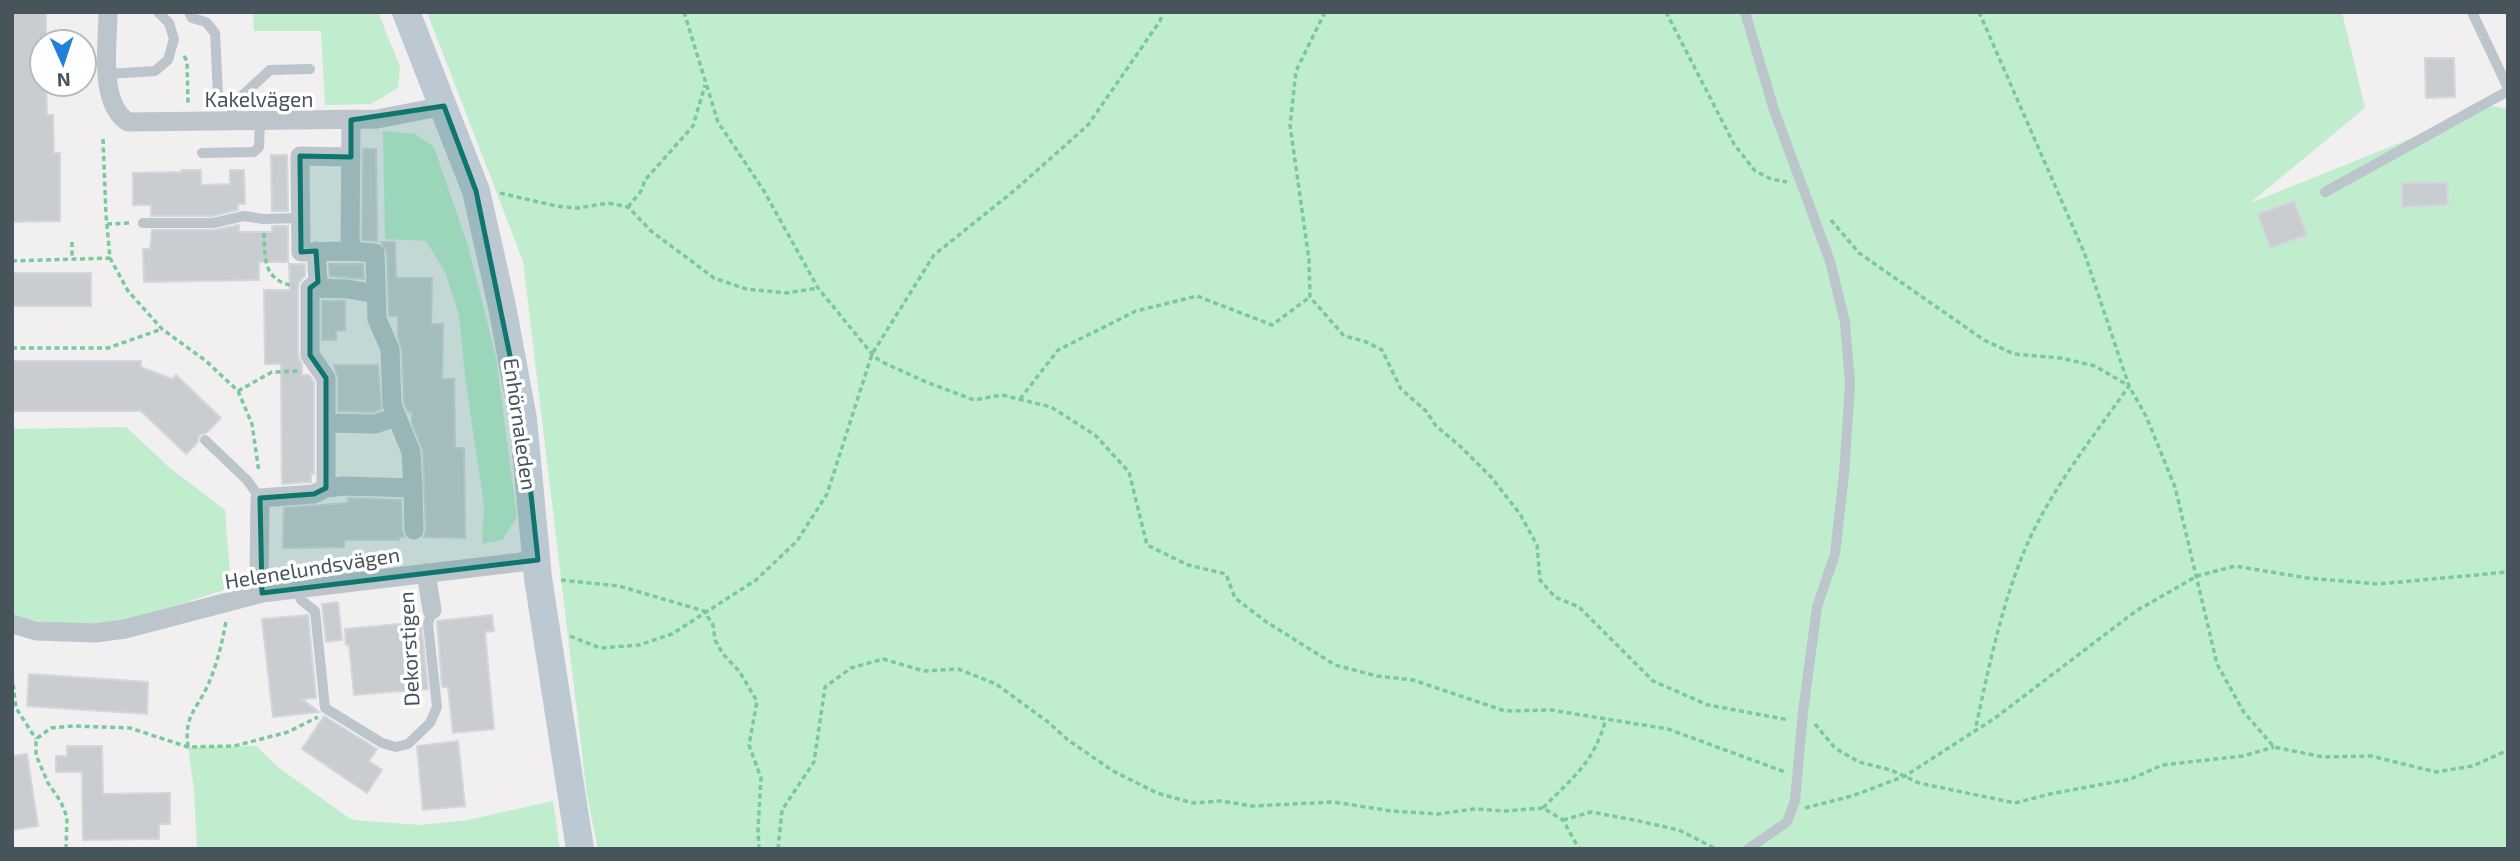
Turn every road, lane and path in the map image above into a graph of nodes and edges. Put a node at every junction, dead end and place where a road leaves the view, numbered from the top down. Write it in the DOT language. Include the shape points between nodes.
graph roads {
  1 [pos="108,12"];
  2 [pos="158,12"];
  3 [pos="189,12"];
  4 [pos="406,12"];
  5 [pos="684,12"];
  6 [pos="1163,12"];
  7 [pos="1325,12"];
  8 [pos="1666,12"];
  9 [pos="1745,12"];
  10 [pos="1979,12"];
  11 [pos="2472,12"];
  12 [pos="174,39"];
  13 [pos="310,69"];
  14 [pos="108,74"];
  15 [pos="706,82"];
  16 [pos="2508,89"];
  17 [pos="444,106"];
  18 [pos="232,113"];
  19 [pos="351,120"];
  20 [pos="188,121"];
  21 [pos="260,121"];
  22 [pos="103,139"];
  23 [pos="202,153"];
  24 [pos="351,157"];
  25 [pos="1802,185"];
  26 [pos="476,191"];
  27 [pos="2325,192"];
  28 [pos="628,207"];
  29 [pos="1826,214"];
  30 [pos="301,218"];
  31 [pos="263,219"];
  32 [pos="144,223"];
  33 [pos="106,225"];
  34 [pos="72,242"];
  35 [pos="316,251"];
  36 [pos="349,251"];
  37 [pos="110,258"];
  38 [pos="72,259"];
  39 [pos="12,261"];
  40 [pos="310,288"];
  41 [pos="818,288"];
  42 [pos="375,294"];
  43 [pos="1310,297"];
  44 [pos="162,329"];
  45 [pos="12,348"];
  46 [pos="872,354"];
  47 [pos="320,370"];
  48 [pos="2129,386"];
  49 [pos="238,391"];
  50 [pos="1020,399"];
  51 [pos="396,417"];
  52 [pos="326,423"];
  53 [pos="205,440"];
  54 [pos="326,488"];
  55 [pos="413,488"];
  56 [pos="260,498"];
  57 [pos="414,530"];
  58 [pos="538,569"];
  59 [pos="2508,572"];
  60 [pos="426,573"];
  61 [pos="2197,576"];
  62 [pos="297,589"];
  63 [pos="262,593"];
  64 [pos="224,602"];
  65 [pos="432,610"];
  66 [pos="704,611"];
  67 [pos="12,624"];
  68 [pos="545,627"];
  69 [pos="12,676"];
  70 [pos="1805,691"];
  71 [pos="325,708"];
  72 [pos="1606,719"];
  73 [pos="1801,731"];
  74 [pos="1975,731"];
  75 [pos="36,739"];
  76 [pos="188,747"];
  77 [pos="2274,747"];
  78 [pos="2508,750"];
  79 [pos="1905,776"];
  80 [pos="1797,777"];
  81 [pos="1543,808"];
  82 [pos="1563,821"];
  83 [pos="1787,822"];
  84 [pos="66,849"];
  85 [pos="580,849"];
  86 [pos="759,849"];
  87 [pos="778,849"];
  88 [pos="1579,849"];
  89 [pos="1716,849"];
  90 [pos="1748,849"];
  1 -- 14 [label="street, Kakelvägen"];
  2 -- 12 [label="lane" via="169,23"];
  3 -- 18 [label="lane" via="215,33 218,94"];
  4 -- 17 [label="street, Enhörnaleden"];
  5 -- 15 [label="path"];
  6 -- 46 [label="path" via="1088,125 934,255"];
  7 -- 43 [label="path" via="1296,71 1290,125 1310,260"];
  8 -- 25 [label="path" via="1734,144 1755,171"];
  9 -- 25 [label="lane"];
  10 -- 48 [label="path" via="2084,252"];
  11 -- 16 [label="lane"];
  12 -- 14 [label="lane" via="168,60 155,71"];
  12 -- 20 [label="path" via="187,61"];
  13 -- 18 [label="lane" via="270,70"];
  14 -- 20 [label="street, Kakelvägen" via="113,107 128,122"];
  15 -- 28 [label="path" via="693,126 645,180"];
  15 -- 41 [label="path" via="718,122 764,191"];
  16 -- 27 [label="lane"];
  17 -- 19 [label="street, Kakelvägen"];
  17 -- 26 [label="street, Enhörnaleden"];
  18 -- 20 [label="street, Kakelvägen"];
  18 -- 21 [label="street, Kakelvägen"];
  19 -- 21 [label="street, Kakelvägen"];
  19 -- 24 [label="street"];
  21 -- 23 [label="lane" via="259,147 254,152"];
  22 -- 33 [label="path"];
  24 -- 30 [label="street" via="300,156"];
  24 -- 36 [label="street"];
  25 -- 70 [label="lane" via="1830,261 1845,322 1850,384 1835,554 1817,607"];
  26 -- 28 [label="path" via="556,206 608,203"];
  26 -- 58 [label="street, Enhörnaleden" via="523,419"];
  28 -- 41 [label="path" via="651,231 714,278 746,289 787,293"];
  29 -- 48 [label="path" via="1858,253 1984,340 2014,354 2095,366"];
  30 -- 31 [label="lane"];
  30 -- 35 [label="street" via="301,252"];
  31 -- 32 [label="lane" via="244,216 213,222"];
  31 -- 40 [label="path" via="271,275 283,284"];
  32 -- 33 [label="path"];
  33 -- 37 [label="path"];
  34 -- 38 [label="path"];
  35 -- 36 [label="street"];
  35 -- 40 [label="street" via="317,282"];
  36 -- 42 [label="street" via="375,253"];
  37 -- 38 [label="path"];
  37 -- 44 [label="path" via="128,291"];
  38 -- 39 [label="path"];
  40 -- 42 [label="street"];
  40 -- 47 [label="street" via="310,355"];
  41 -- 46 [label="path"];
  42 -- 51 [label="street" via="377,319 390,349"];
  43 -- 50 [label="path" via="1272,325 1197,296 1136,311 1058,350"];
  43 -- 73 [label="path" via="1344,336 1382,350 1401,389 1506,495 1536,545 1540,580 1555,597 1579,607 1653,681 1708,705 1787,718"];
  44 -- 45 [label="path" via="108,348"];
  44 -- 49 [label="path"];
  46 -- 50 [label="path" via="974,400 1002,395"];
  46 -- 66 [label="path" via="827,494 797,541 756,580"];
  47 -- 49 [label="path" via="272,372"];
  47 -- 52 [label="street" via="326,378"];
  48 -- 61 [label="path" via="2175,487"];
  48 -- 74 [label="path" via="2062,481 2024,553 1998,629"];
  49 -- 56 [label="path" via="258,454"];
  50 -- 72 [label="path" via="1051,407 1095,435 1129,472 1147,545 1188,565 1226,574 1235,598 1335,665 1413,680 1505,711 1551,710"];
  51 -- 52 [label="street" via="375,424"];
  51 -- 55 [label="street" via="411,452"];
  52 -- 54 [label="street"];
  53 -- 56 [label="lane"];
  54 -- 55 [label="street"];
  54 -- 56 [label="street" via="314,494"];
  55 -- 57 [label="street"];
  56 -- 63 [label="street"];
  58 -- 60 [label="street, Helenelundsvägen"];
  58 -- 66 [label="path"];
  58 -- 68 [label="street, Enhörnaleden"];
  59 -- 61 [label="path" via="2378,584 2235,566"];
  60 -- 62 [label="street, Helenelundsvägen"];
  60 -- 65 [label="street, Dekorstigen"];
  61 -- 74 [label="path" via="2136,611"];
  61 -- 77 [label="path" via="2217,664 2243,712"];
  62 -- 63 [label="street, Helenelundsvägen"];
  62 -- 71 [label="lane" via="301,600 315,611"];
  63 -- 64 [label="street, Helenelundsvägen"];
  64 -- 67 [label="street, Helenelundsvägen" via="95,633 36,631"];
  64 -- 76 [label="path" via="227,615 221,652 193,708 186,732"];
  65 -- 71 [label="lane, Dekorstigen" via="428,624 438,707 430,723 408,744 382,743"];
  66 -- 68 [label="path" via="672,634 639,645 600,648"];
  66 -- 86 [label="path" via="723,654 758,701 749,745 761,778"];
  68 -- 85 [label="street, Enhörnaleden"];
  69 -- 75 [label="path" via="16,708"];
  70 -- 73 [label="lane"];
  70 -- 79 [label="path" via="1814,722 1835,748 1859,762"];
  71 -- 76 [label="path" via="317,718 288,732 234,746"];
  72 -- 80 [label="path" via="1668,729"];
  72 -- 81 [label="path" via="1599,744 1584,768"];
  73 -- 80 [label="lane"];
  74 -- 79 [label="path"];
  75 -- 76 [label="path" via="51,728 130,728"];
  75 -- 84 [label="path" via="36,755 67,817"];
  77 -- 78 [label="path" via="2323,757 2371,756 2436,772 2473,766"];
  77 -- 79 [label="path" via="2243,756 2162,765 2131,779 2015,803"];
  79 -- 83 [label="path" via="1806,807"];
  80 -- 83 [label="lane"];
  81 -- 82 [label="path"];
  81 -- 87 [label="path" via="1438,814 1334,802 1193,803 1157,793 1113,771 996,684 958,669 924,671 883,659 851,668 825,687 814,762 782,810"];
  82 -- 88 [label="path"];
  82 -- 89 [label="path" via="1591,812 1679,830"];
  83 -- 90 [label="lane"];
}
